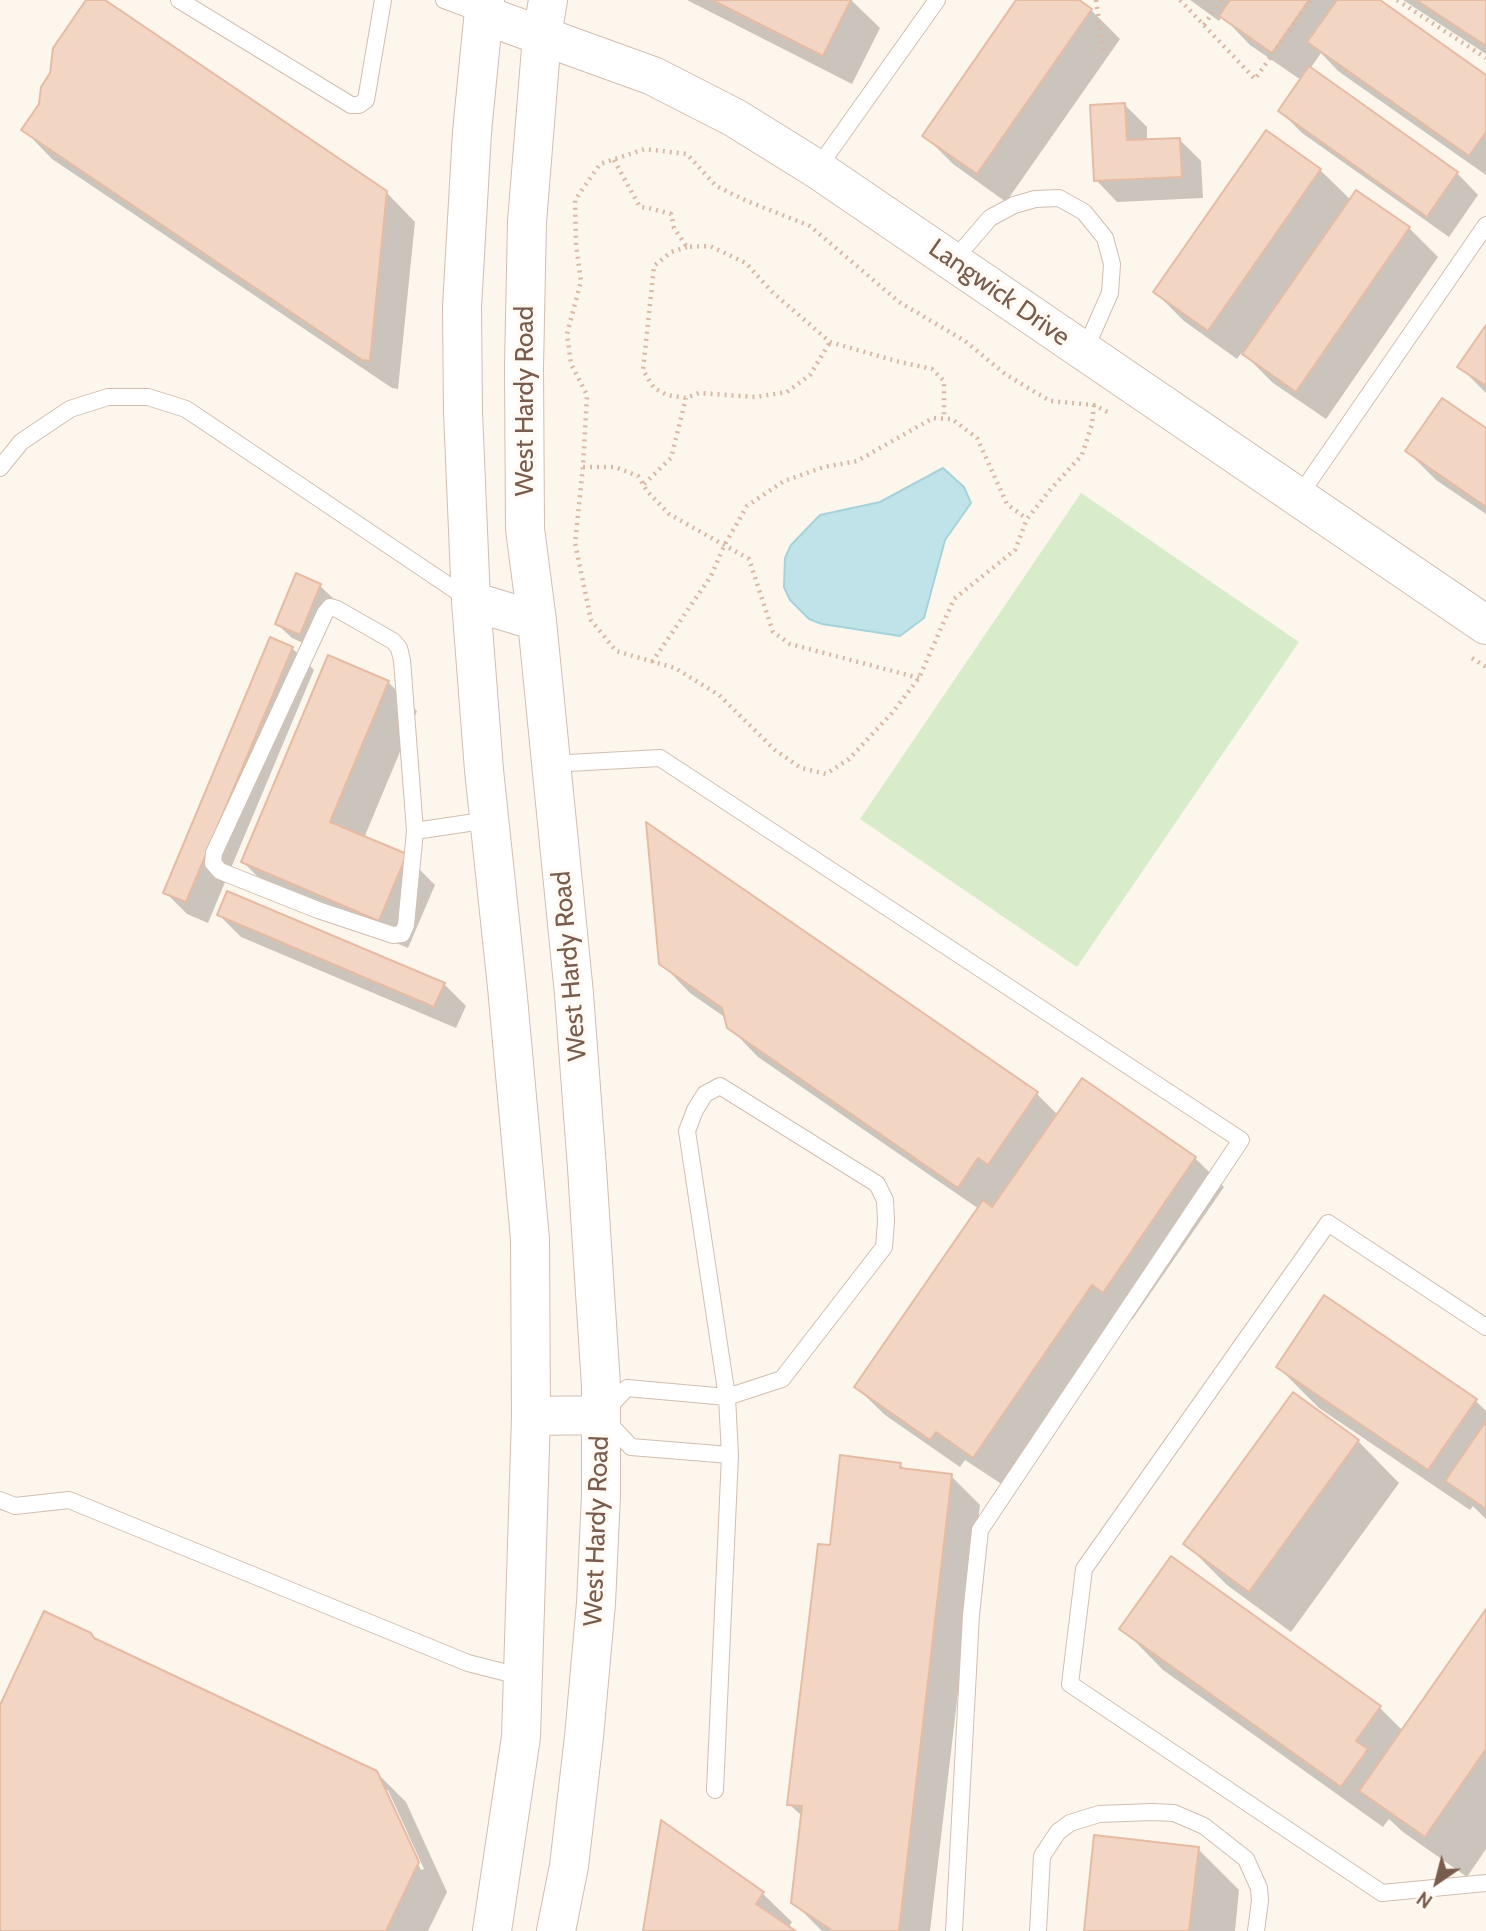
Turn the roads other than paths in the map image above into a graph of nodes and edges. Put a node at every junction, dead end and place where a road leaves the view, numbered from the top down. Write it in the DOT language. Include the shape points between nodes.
graph roads {
  1 [pos="179,0"];
  2 [pos="383,0"];
  3 [pos="444,0"];
  4 [pos="937,0"];
  5 [pos="484,7"];
  6 [pos="545,18"];
  7 [pos="817,169"];
  8 [pos="1486,225"];
  9 [pos="953,261"];
  10 [pos="1084,352"];
  11 [pos="0,468"];
  12 [pos="1298,497"];
  13 [pos="471,601"];
  14 [pos="537,621"];
  15 [pos="1475,639"];
  16 [pos="550,764"];
  17 [pos="489,820"];
  18 [pos="415,831"];
  19 [pos="1486,1327"];
  20 [pos="727,1397"];
  21 [pos="601,1415"];
  22 [pos="531,1416"];
  23 [pos="730,1455"];
  24 [pos="0,1500"];
  25 [pos="523,1677"];
  26 [pos="715,1790"];
  27 [pos="1486,1883"];
  28 [pos="492,1931"];
  29 [pos="556,1931"];
  30 [pos="954,1931"];
  31 [pos="1038,1931"];
  32 [pos="1256,1931"];
  1 -- 2 [label="lane" via="359,106 366,100"];
  3 -- 5 [label="lane"];
  4 -- 7 [label="lane"];
  5 -- 6 [label="street, Langwick Drive"];
  5 -- 13 [label="street" via="462,307"];
  6 -- 7 [label="street, Langwick Drive" via="735,118"];
  6 -- 14 [label="street, West Hardy Road" via="527,222 524,367 525,530"];
  7 -- 9 [label="street, Langwick Drive"];
  8 -- 12 [label="lane"];
  9 -- 10 [label="street, Langwick Drive"];
  9 -- 10 [label="lane" via="990,218 1014,205 1059,198 1084,212 1105,238 1112,264 1110,293"];
  10 -- 12 [label="street, Langwick Drive"];
  11 -- 13 [label="lane" via="21,442 70,409 108,397 148,397 186,408"];
  12 -- 15 [label="street, Langwick Drive"];
  13 -- 14 [label="street"];
  13 -- 17 [label="street"];
  14 -- 16 [label="street, West Hardy Road"];
  16 -- 21 [label="street, West Hardy Road" via="574,994"];
  16 -- 30 [label="lane" via="660,758 1241,1140 980,1530"];
  17 -- 18 [label="lane"];
  17 -- 22 [label="street" via="530,1239"];
  18 -- 18 [label="lane" via="402,934 393,935 318,909 220,871 214,863 214,853 330,607 399,648"];
  19 -- 27 [label="lane" via="1328,1223 1084,1569 1070,1684 1382,1893"];
  20 -- 20 [label="lane" via="782,1379 884,1247 886,1221 885,1200 877,1184 720,1086 705,1094 687,1131"];
  20 -- 21 [label="lane" via="627,1388"];
  20 -- 23 [label="lane"];
  21 -- 22 [label="street"];
  21 -- 23 [label="lane" via="632,1447"];
  21 -- 29 [label="street, West Hardy Road" via="596,1603 569,1866"];
  22 -- 25 [label="street"];
  23 -- 26 [label="lane"];
  24 -- 25 [label="lane" via="15,1506 69,1500 468,1663"];
  25 -- 28 [label="street" via="521,1737"];
  31 -- 32 [label="lane" via="1042,1856 1058,1832 1070,1823 1100,1814 1152,1812 1174,1813 1204,1826 1246,1859 1259,1888"];
}
